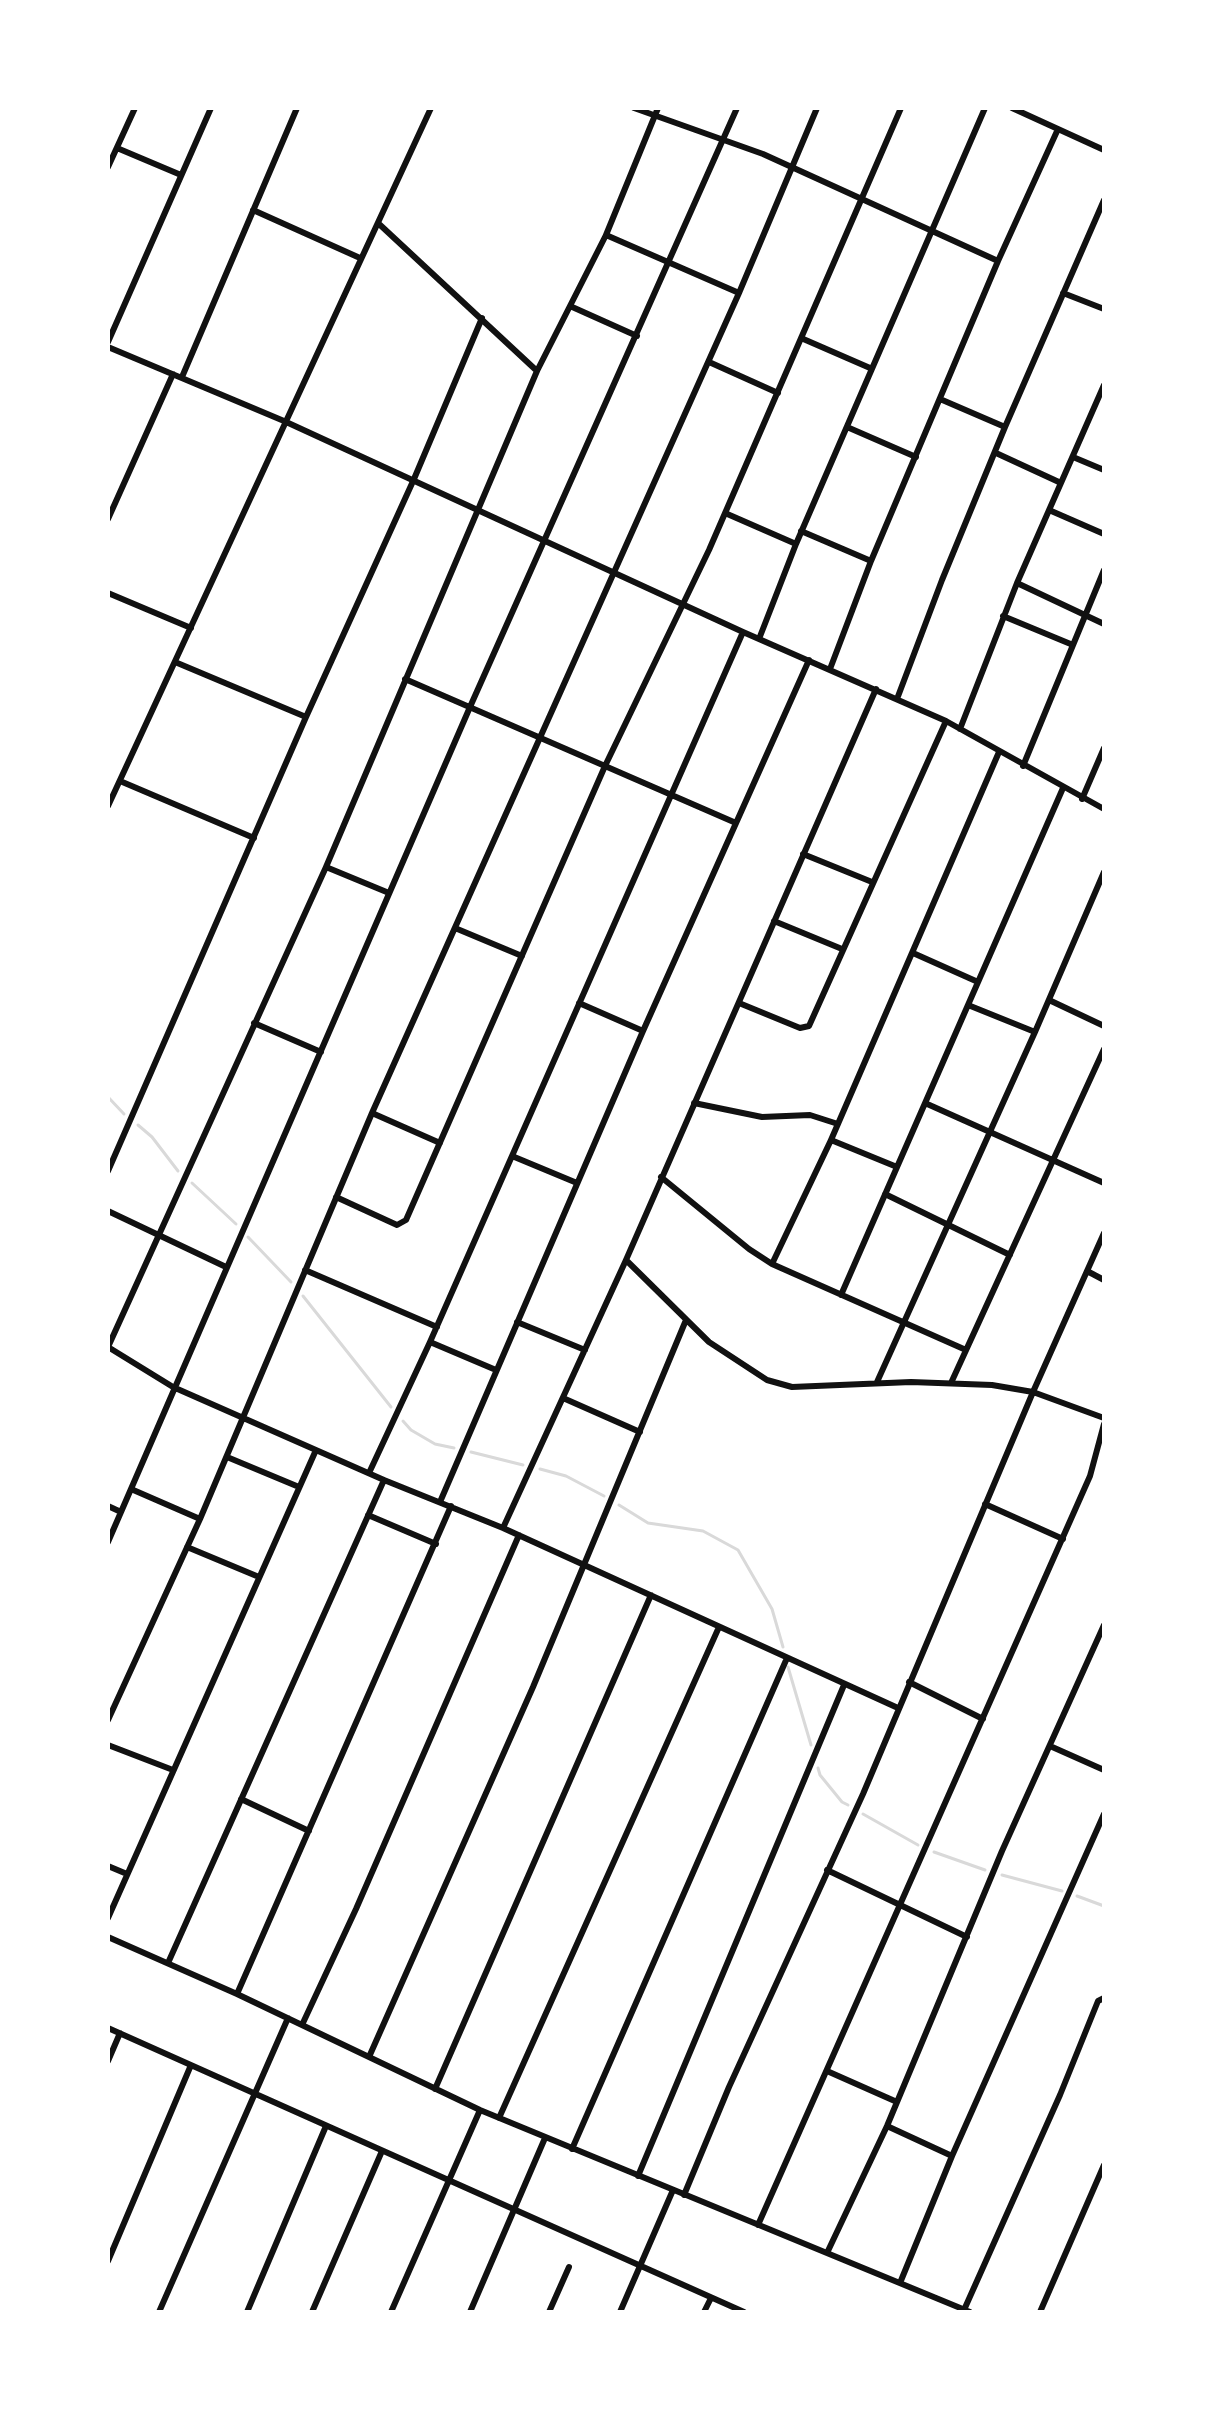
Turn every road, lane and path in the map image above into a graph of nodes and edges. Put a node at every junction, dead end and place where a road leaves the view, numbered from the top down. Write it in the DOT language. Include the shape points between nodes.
graph roads {
  1 [pos="135,108"];
  2 [pos="211,108"];
  3 [pos="297,108"];
  4 [pos="431,108"];
  5 [pos="634,108"];
  6 [pos="737,108"];
  7 [pos="817,108"];
  8 [pos="901,108"];
  9 [pos="985,108"];
  10 [pos="1012,108"];
  11 [pos="656,112"];
  12 [pos="1058,129"];
  13 [pos="724,140"];
  14 [pos="117,148"];
  15 [pos="1104,150"];
  16 [pos="108,167"];
  17 [pos="793,168"];
  18 [pos="181,175"];
  19 [pos="861,199"];
  20 [pos="1104,200"];
  21 [pos="253,210"];
  22 [pos="378,223"];
  23 [pos="931,231"];
  24 [pos="606,235"];
  25 [pos="360,258"];
  26 [pos="998,261"];
  27 [pos="670,263"];
  28 [pos="739,293"];
  29 [pos="1063,293"];
  30 [pos="570,306"];
  31 [pos="1104,309"];
  32 [pos="482,318"];
  33 [pos="637,336"];
  34 [pos="801,338"];
  35 [pos="108,344"];
  36 [pos="709,362"];
  37 [pos="870,368"];
  38 [pos="537,371"];
  39 [pos="173,374"];
  40 [pos="182,377"];
  41 [pos="1104,385"];
  42 [pos="778,393"];
  43 [pos="940,399"];
  44 [pos="284,421"];
  45 [pos="847,427"];
  46 [pos="1005,427"];
  47 [pos="996,453"];
  48 [pos="916,457"];
  49 [pos="1073,457"];
  50 [pos="1104,470"];
  51 [pos="414,479"];
  52 [pos="1061,483"];
  53 [pos="477,510"];
  54 [pos="1049,510"];
  55 [pos="725,513"];
  56 [pos="108,519"];
  57 [pos="801,531"];
  58 [pos="1104,534"];
  59 [pos="545,541"];
  60 [pos="796,544"];
  61 [pos="871,561"];
  62 [pos="1104,570"];
  63 [pos="613,572"];
  64 [pos="1017,583"];
  65 [pos="108,593"];
  66 [pos="681,603"];
  67 [pos="1085,615"];
  68 [pos="1003,616"];
  69 [pos="1104,624"];
  70 [pos="191,628"];
  71 [pos="743,632"];
  72 [pos="759,639"];
  73 [pos="1073,645"];
  74 [pos="809,660"];
  75 [pos="175,662"];
  76 [pos="830,669"];
  77 [pos="405,679"];
  78 [pos="876,689"];
  79 [pos="897,699"];
  80 [pos="470,707"];
  81 [pos="306,717"];
  82 [pos="946,721"];
  83 [pos="960,729"];
  84 [pos="540,738"];
  85 [pos="1104,748"];
  86 [pos="999,752"];
  87 [pos="605,766"];
  88 [pos="1023,766"];
  89 [pos="120,781"];
  90 [pos="1063,788"];
  91 [pos="671,795"];
  92 [pos="1082,799"];
  93 [pos="108,806"];
  94 [pos="1104,809"];
  95 [pos="736,823"];
  96 [pos="254,838"];
  97 [pos="803,854"];
  98 [pos="326,867"];
  99 [pos="1104,872"];
  100 [pos="872,882"];
  101 [pos="389,893"];
  102 [pos="774,921"];
  103 [pos="455,928"];
  104 [pos="842,949"];
  105 [pos="913,953"];
  106 [pos="522,956"];
  107 [pos="978,982"];
  108 [pos="1049,1000"];
  109 [pos="579,1003"];
  110 [pos="739,1003"];
  111 [pos="968,1005"];
  112 [pos="254,1023"];
  113 [pos="1104,1026"];
  114 [pos="643,1031"];
  115 [pos="1035,1032"];
  116 [pos="1104,1049"];
  117 [pos="321,1052"];
  118 [pos="694,1103"];
  119 [pos="925,1103"];
  120 [pos="372,1113"];
  121 [pos="838,1124"];
  122 [pos="990,1132"];
  123 [pos="831,1140"];
  124 [pos="440,1143"];
  125 [pos="512,1156"];
  126 [pos="1053,1159"];
  127 [pos="897,1167"];
  128 [pos="108,1171"];
  129 [pos="661,1177"];
  130 [pos="577,1183"];
  131 [pos="1104,1183"];
  132 [pos="885,1194"];
  133 [pos="336,1197"];
  134 [pos="108,1211"];
  135 [pos="949,1223"];
  136 [pos="1104,1233"];
  137 [pos="158,1236"];
  138 [pos="1010,1255"];
  139 [pos="626,1260"];
  140 [pos="772,1264"];
  141 [pos="226,1267"];
  142 [pos="305,1270"];
  143 [pos="1087,1271"];
  144 [pos="1104,1280"];
  145 [pos="841,1295"];
  146 [pos="686,1320"];
  147 [pos="517,1322"];
  148 [pos="904,1323"];
  149 [pos="437,1327"];
  150 [pos="430,1342"];
  151 [pos="108,1347"];
  152 [pos="585,1350"];
  153 [pos="966,1350"];
  154 [pos="496,1370"];
  155 [pos="877,1382"];
  156 [pos="951,1383"];
  157 [pos="173,1387"];
  158 [pos="1033,1392"];
  159 [pos="563,1398"];
  160 [pos="243,1416"];
  161 [pos="1104,1421"];
  162 [pos="640,1432"];
  163 [pos="316,1450"];
  164 [pos="227,1457"];
  165 [pos="369,1473"];
  166 [pos="384,1480"];
  167 [pos="299,1487"];
  168 [pos="131,1489"];
  169 [pos="440,1502"];
  170 [pos="985,1504"];
  171 [pos="108,1506"];
  172 [pos="451,1506"];
  173 [pos="121,1512"];
  174 [pos="368,1515"];
  175 [pos="200,1519"];
  176 [pos="503,1528"];
  177 [pos="519,1535"];
  178 [pos="1063,1539"];
  179 [pos="108,1542"];
  180 [pos="436,1544"];
  181 [pos="187,1547"];
  182 [pos="585,1565"];
  183 [pos="259,1577"];
  184 [pos="651,1595"];
  185 [pos="1104,1625"];
  186 [pos="719,1627"];
  187 [pos="787,1658"];
  188 [pos="909,1682"];
  189 [pos="844,1685"];
  190 [pos="898,1708"];
  191 [pos="983,1719"];
  192 [pos="108,1720"];
  193 [pos="108,1745"];
  194 [pos="1050,1746"];
  195 [pos="173,1770"];
  196 [pos="1104,1770"];
  197 [pos="241,1799"];
  198 [pos="1104,1814"];
  199 [pos="309,1831"];
  200 [pos="108,1866"];
  201 [pos="827,1870"];
  202 [pos="127,1874"];
  203 [pos="900,1906"];
  204 [pos="108,1918"];
  205 [pos="108,1937"];
  206 [pos="967,1937"];
  207 [pos="168,1963"];
  208 [pos="237,1994"];
  209 [pos="1104,1998"];
  210 [pos="288,2018"];
  211 [pos="302,2025"];
  212 [pos="108,2028"];
  213 [pos="120,2033"];
  214 [pos="369,2057"];
  215 [pos="108,2061"];
  216 [pos="191,2065"];
  217 [pos="827,2071"];
  218 [pos="435,2089"];
  219 [pos="254,2094"];
  220 [pos="897,2102"];
  221 [pos="480,2110"];
  222 [pos="499,2118"];
  223 [pos="326,2126"];
  224 [pos="887,2126"];
  225 [pos="545,2138"];
  226 [pos="572,2149"];
  227 [pos="382,2151"];
  228 [pos="952,2156"];
  229 [pos="1104,2165"];
  230 [pos="638,2176"];
  231 [pos="449,2181"];
  232 [pos="673,2190"];
  233 [pos="684,2195"];
  234 [pos="513,2210"];
  235 [pos="758,2225"];
  236 [pos="827,2253"];
  237 [pos="108,2261"];
  238 [pos="640,2266"];
  239 [pos="569,2267"];
  240 [pos="900,2283"];
  241 [pos="711,2298"];
  242 [pos="967,2311"];
  243 [pos="159,2312"];
  244 [pos="247,2312"];
  245 [pos="312,2312"];
  246 [pos="391,2312"];
  247 [pos="470,2312"];
  248 [pos="549,2312"];
  249 [pos="620,2312"];
  250 [pos="704,2312"];
  251 [pos="744,2312"];
  252 [pos="1040,2312"];
  1 -- 14 [label="street"];
  2 -- 18 [label="street"];
  3 -- 21 [label="street"];
  4 -- 22 [label="street"];
  5 -- 11 [label="street"];
  6 -- 13 [label="street"];
  7 -- 17 [label="street"];
  8 -- 19 [label="street"];
  9 -- 23 [label="street"];
  10 -- 12 [label="street"];
  11 -- 13 [label="street"];
  11 -- 24 [label="street"];
  12 -- 15 [label="street"];
  12 -- 26 [label="street"];
  13 -- 17 [label="street"];
  13 -- 27 [label="street"];
  14 -- 16 [label="street"];
  14 -- 18 [label="street"];
  17 -- 19 [label="street"];
  17 -- 28 [label="street"];
  18 -- 35 [label="street"];
  19 -- 23 [label="street"];
  19 -- 34 [label="street"];
  20 -- 29 [label="street"];
  21 -- 25 [label="street"];
  21 -- 40 [label="street"];
  22 -- 25 [label="street"];
  22 -- 32 [label="street"];
  23 -- 26 [label="street"];
  23 -- 37 [label="street"];
  24 -- 27 [label="street"];
  24 -- 30 [label="street"];
  25 -- 44 [label="street"];
  26 -- 43 [label="street"];
  27 -- 28 [label="street"];
  27 -- 33 [label="street"];
  28 -- 36 [label="street"];
  29 -- 31 [label="street"];
  29 -- 46 [label="street"];
  30 -- 33 [label="street"];
  30 -- 38 [label="street"];
  32 -- 38 [label="street"];
  32 -- 51 [label="street"];
  33 -- 59 [label="street"];
  34 -- 37 [label="street"];
  34 -- 42 [label="street"];
  35 -- 39 [label="street"];
  36 -- 42 [label="street"];
  36 -- 63 [label="street"];
  37 -- 45 [label="street"];
  38 -- 53 [label="street"];
  39 -- 40 [label="street"];
  39 -- 56 [label="street"];
  40 -- 44 [label="street"];
  41 -- 49 [label="street"];
  42 -- 55 [label="street"];
  43 -- 46 [label="street"];
  43 -- 48 [label="street"];
  44 -- 51 [label="street"];
  44 -- 70 [label="street"];
  45 -- 48 [label="street"];
  45 -- 57 [label="street"];
  46 -- 47 [label="street"];
  47 -- 52 [label="street"];
  47 -- 79 [label="street"];
  48 -- 61 [label="street"];
  49 -- 50 [label="street"];
  49 -- 52 [label="street"];
  51 -- 53 [label="street"];
  51 -- 81 [label="street"];
  52 -- 54 [label="street"];
  53 -- 59 [label="street"];
  53 -- 77 [label="street"];
  54 -- 58 [label="street"];
  54 -- 64 [label="street"];
  55 -- 60 [label="street"];
  55 -- 66 [label="street"];
  57 -- 60 [label="street"];
  57 -- 61 [label="street"];
  59 -- 63 [label="street"];
  59 -- 80 [label="street"];
  60 -- 72 [label="street"];
  61 -- 76 [label="street"];
  62 -- 67 [label="street"];
  63 -- 66 [label="street"];
  63 -- 84 [label="street"];
  64 -- 67 [label="street"];
  64 -- 68 [label="street"];
  65 -- 70 [label="street"];
  66 -- 71 [label="street"];
  66 -- 87 [label="street"];
  67 -- 69 [label="street"];
  67 -- 73 [label="street"];
  68 -- 73 [label="street"];
  68 -- 83 [label="street"];
  70 -- 75 [label="street"];
  71 -- 72 [label="street"];
  71 -- 91 [label="street"];
  72 -- 74 [label="street"];
  73 -- 88 [label="street"];
  74 -- 76 [label="street"];
  74 -- 95 [label="street"];
  75 -- 81 [label="street"];
  75 -- 89 [label="street"];
  76 -- 78 [label="street"];
  77 -- 80 [label="street"];
  77 -- 98 [label="street"];
  78 -- 79 [label="street"];
  78 -- 97 [label="street"];
  79 -- 82 [label="street"];
  80 -- 84 [label="street"];
  80 -- 101 [label="street"];
  81 -- 96 [label="street"];
  82 -- 83 [label="street"];
  82 -- 100 [label="street"];
  83 -- 86 [label="street"];
  84 -- 87 [label="street"];
  84 -- 103 [label="street"];
  85 -- 92 [label="street"];
  86 -- 88 [label="street"];
  86 -- 105 [label="street"];
  87 -- 91 [label="street"];
  87 -- 106 [label="street"];
  88 -- 90 [label="street"];
  89 -- 93 [label="street"];
  89 -- 96 [label="street"];
  90 -- 92 [label="street"];
  90 -- 107 [label="street"];
  91 -- 95 [label="street"];
  91 -- 109 [label="street"];
  92 -- 94 [label="street"];
  95 -- 114 [label="street"];
  96 -- 128 [label="street"];
  97 -- 100 [label="street"];
  97 -- 102 [label="street"];
  98 -- 101 [label="street"];
  98 -- 112 [label="street"];
  99 -- 108 [label="street"];
  100 -- 104 [label="street"];
  101 -- 117 [label="street"];
  102 -- 104 [label="street"];
  102 -- 110 [label="street"];
  103 -- 106 [label="street"];
  103 -- 120 [label="street"];
  104 -- 110 [label="street" via="804,1029"];
  105 -- 107 [label="street"];
  105 -- 121 [label="street"];
  106 -- 124 [label="street"];
  107 -- 111 [label="street"];
  108 -- 113 [label="street"];
  108 -- 115 [label="street"];
  109 -- 114 [label="street"];
  109 -- 125 [label="street"];
  110 -- 118 [label="street"];
  111 -- 115 [label="street"];
  111 -- 119 [label="street"];
  112 -- 117 [label="street"];
  112 -- 137 [label="street"];
  114 -- 130 [label="street"];
  115 -- 122 [label="street"];
  116 -- 126 [label="street"];
  117 -- 141 [label="street"];
  118 -- 121 [label="street" via="744,1115 810,1115"];
  118 -- 129 [label="street"];
  119 -- 122 [label="street"];
  119 -- 127 [label="street"];
  120 -- 124 [label="street"];
  120 -- 133 [label="street"];
  121 -- 123 [label="street"];
  122 -- 126 [label="street"];
  122 -- 135 [label="street"];
  123 -- 127 [label="street"];
  123 -- 140 [label="street"];
  124 -- 133 [label="street" via="403,1224"];
  125 -- 130 [label="street"];
  125 -- 149 [label="street"];
  126 -- 131 [label="street"];
  126 -- 138 [label="street"];
  127 -- 132 [label="street"];
  129 -- 139 [label="street"];
  129 -- 140 [label="street"];
  130 -- 147 [label="street"];
  132 -- 135 [label="street"];
  132 -- 145 [label="street"];
  133 -- 142 [label="street"];
  134 -- 137 [label="street"];
  135 -- 138 [label="street"];
  135 -- 148 [label="street"];
  136 -- 143 [label="street"];
  137 -- 141 [label="street"];
  137 -- 151 [label="street"];
  138 -- 153 [label="street"];
  139 -- 146 [label="street"];
  139 -- 152 [label="street"];
  140 -- 145 [label="street"];
  141 -- 157 [label="street"];
  142 -- 149 [label="street"];
  142 -- 160 [label="street"];
  143 -- 144 [label="street"];
  143 -- 158 [label="street"];
  145 -- 148 [label="street"];
  146 -- 155 [label="street" via="731,1359 767,1380 792,1387"];
  146 -- 162 [label="street"];
  147 -- 152 [label="street"];
  147 -- 154 [label="street"];
  148 -- 153 [label="street"];
  148 -- 155 [label="street"];
  149 -- 150 [label="street"];
  150 -- 154 [label="street"];
  150 -- 165 [label="street"];
  151 -- 157 [label="street"];
  152 -- 159 [label="street"];
  153 -- 156 [label="street"];
  154 -- 169 [label="street"];
  155 -- 156 [label="street"];
  156 -- 158 [label="street"];
  157 -- 160 [label="street"];
  157 -- 168 [label="street"];
  158 -- 161 [label="street"];
  158 -- 170 [label="street"];
  159 -- 162 [label="street"];
  159 -- 176 [label="street"];
  160 -- 163 [label="street"];
  160 -- 164 [label="street"];
  161 -- 178 [label="street" via="1090,1476"];
  162 -- 182 [label="street"];
  163 -- 165 [label="street"];
  163 -- 167 [label="street"];
  164 -- 167 [label="street"];
  164 -- 175 [label="street"];
  165 -- 166 [label="street"];
  166 -- 169 [label="street"];
  166 -- 174 [label="street"];
  167 -- 183 [label="street"];
  168 -- 173 [label="street"];
  168 -- 175 [label="street"];
  169 -- 172 [label="street"];
  170 -- 178 [label="street"];
  170 -- 188 [label="street"];
  171 -- 173 [label="street"];
  172 -- 176 [label="street"];
  172 -- 180 [label="street"];
  173 -- 179 [label="street"];
  174 -- 180 [label="street"];
  174 -- 197 [label="street"];
  175 -- 181 [label="street"];
  176 -- 177 [label="street"];
  177 -- 182 [label="street"];
  177 -- 211 [label="street"];
  178 -- 191 [label="street"];
  180 -- 199 [label="street"];
  181 -- 183 [label="street"];
  181 -- 192 [label="street"];
  182 -- 184 [label="street"];
  182 -- 214 [label="street"];
  183 -- 195 [label="street"];
  184 -- 186 [label="street"];
  184 -- 218 [label="street"];
  185 -- 194 [label="street"];
  186 -- 187 [label="street"];
  186 -- 222 [label="street"];
  187 -- 189 [label="street"];
  187 -- 226 [label="street"];
  188 -- 190 [label="street"];
  188 -- 191 [label="street"];
  189 -- 190 [label="street"];
  189 -- 230 [label="street"];
  190 -- 201 [label="street"];
  191 -- 203 [label="street"];
  193 -- 195 [label="street"];
  194 -- 196 [label="street"];
  194 -- 206 [label="street"];
  195 -- 202 [label="street"];
  197 -- 199 [label="street"];
  197 -- 207 [label="street"];
  198 -- 228 [label="street"];
  199 -- 208 [label="street"];
  200 -- 202 [label="street"];
  201 -- 203 [label="street"];
  201 -- 233 [label="street"];
  202 -- 204 [label="street"];
  203 -- 206 [label="street"];
  203 -- 217 [label="street"];
  205 -- 207 [label="street"];
  206 -- 220 [label="street"];
  207 -- 208 [label="street"];
  208 -- 210 [label="street"];
  209 -- 242 [label="street" via="1098,2001"];
  210 -- 211 [label="street"];
  210 -- 219 [label="street"];
  211 -- 214 [label="street"];
  212 -- 213 [label="street"];
  213 -- 215 [label="street"];
  213 -- 216 [label="street"];
  214 -- 218 [label="street"];
  216 -- 219 [label="street"];
  216 -- 237 [label="street"];
  217 -- 220 [label="street"];
  217 -- 235 [label="street"];
  218 -- 221 [label="street"];
  219 -- 223 [label="street"];
  219 -- 243 [label="street"];
  220 -- 224 [label="street"];
  221 -- 222 [label="street"];
  221 -- 231 [label="street"];
  222 -- 225 [label="street"];
  223 -- 227 [label="street"];
  223 -- 244 [label="street"];
  224 -- 228 [label="street"];
  224 -- 236 [label="street"];
  225 -- 226 [label="street"];
  225 -- 234 [label="street"];
  226 -- 230 [label="street"];
  227 -- 231 [label="street"];
  227 -- 245 [label="street"];
  228 -- 240 [label="street"];
  229 -- 252 [label="street"];
  230 -- 232 [label="street"];
  231 -- 234 [label="street"];
  231 -- 246 [label="street"];
  232 -- 233 [label="street"];
  232 -- 238 [label="street"];
  233 -- 235 [label="street"];
  234 -- 238 [label="street"];
  234 -- 247 [label="street"];
  235 -- 236 [label="street"];
  236 -- 240 [label="street"];
  238 -- 241 [label="street"];
  238 -- 249 [label="street"];
  239 -- 248 [label="street"];
  240 -- 242 [label="street"];
  241 -- 250 [label="street"];
  241 -- 251 [label="street"];
}
